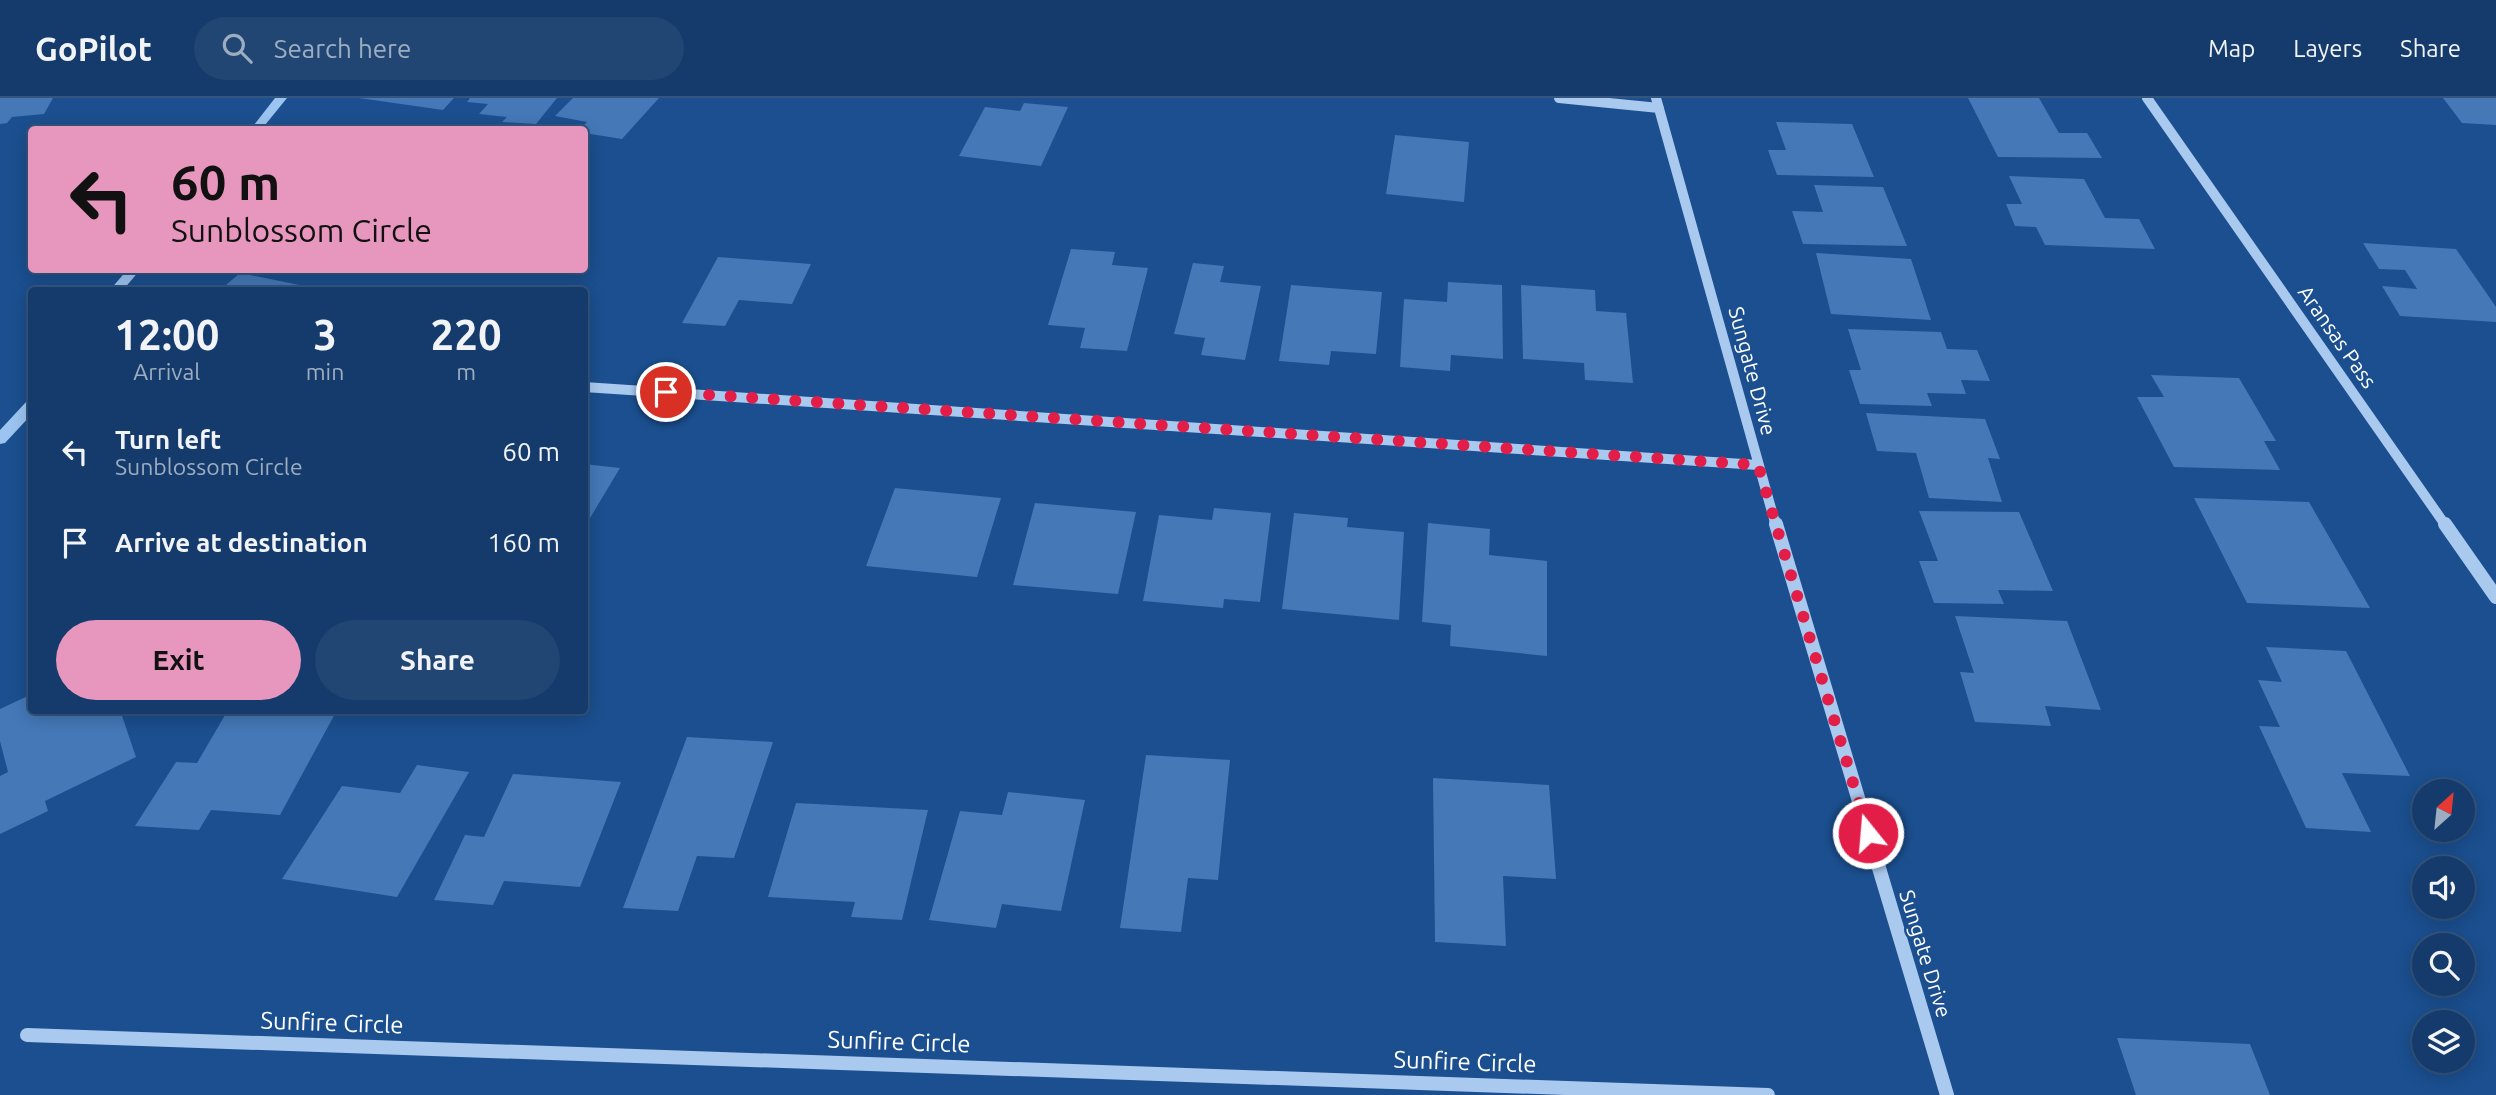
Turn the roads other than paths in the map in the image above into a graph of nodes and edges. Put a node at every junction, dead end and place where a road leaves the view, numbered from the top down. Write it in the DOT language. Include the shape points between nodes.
graph roads {
  1 [pos="1559,98"];
  2 [pos="2147,98"];
  3 [pos="1658,103"];
  4 [pos="588,387"];
  5 [pos="1758,465"];
  6 [pos="2496,597"];
  7 [pos="27,1035"];
  8 [pos="1768,1095"];
  9 [pos="1947,1095"];
  1 -- 3 [label="street"];
  2 -- 6 [label="street, Aransas Pass"];
  3 -- 5 [label="street, Sungate Drive"];
  4 -- 5 [label="street"];
  5 -- 9 [label="street, Sungate Drive"];
  7 -- 8 [label="street, Sunfire Circle"];
}
